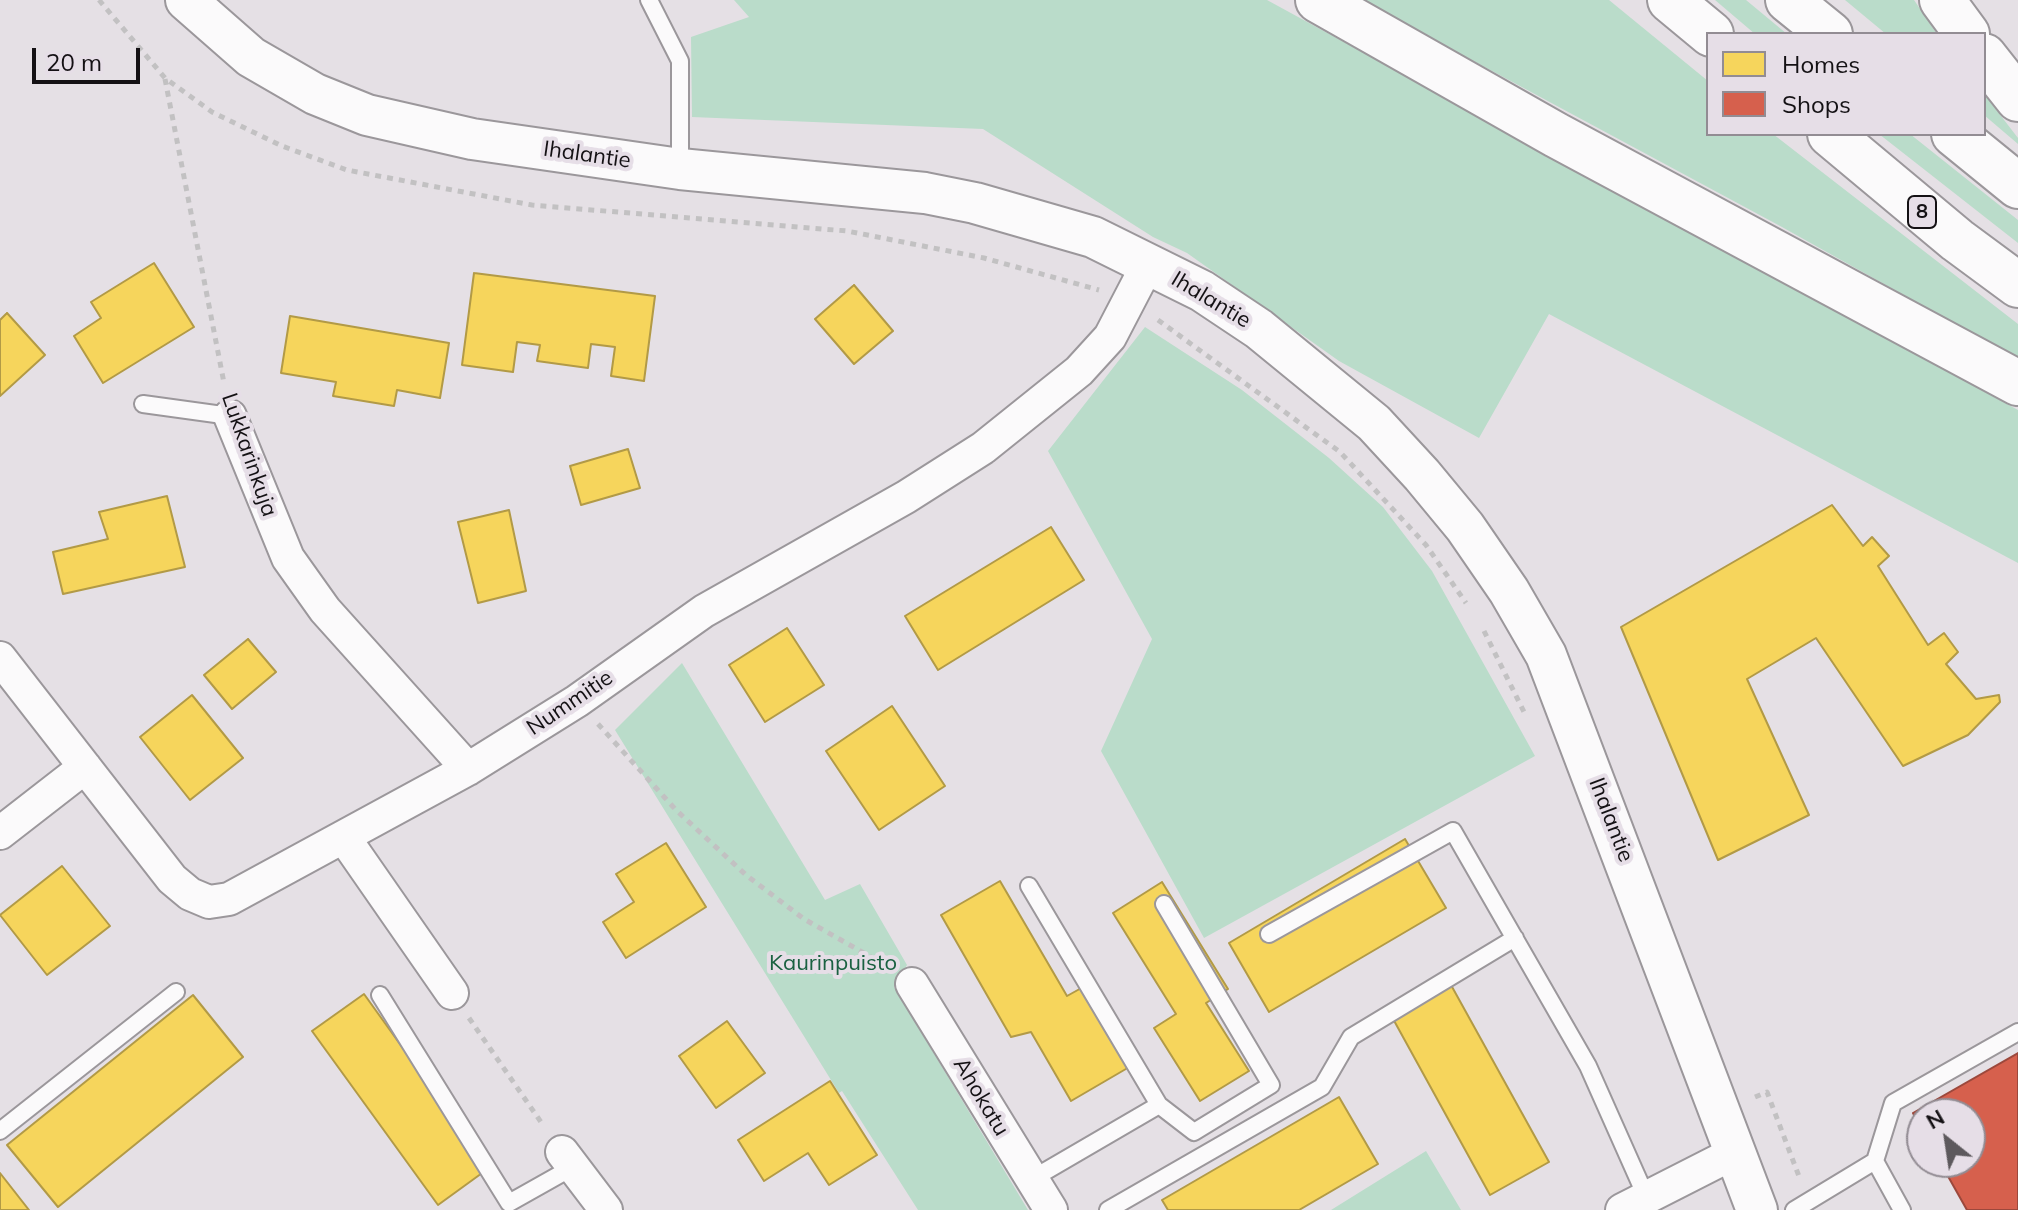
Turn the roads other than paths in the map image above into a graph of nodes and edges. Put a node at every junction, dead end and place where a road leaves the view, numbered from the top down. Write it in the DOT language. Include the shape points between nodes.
graph roads {
  1 [pos="186,0"];
  2 [pos="649,0"];
  3 [pos="1318,0"];
  4 [pos="1670,0"];
  5 [pos="1788,0"];
  6 [pos="1942,0"];
  7 [pos="1709,32"];
  8 [pos="1828,32"];
  9 [pos="1966,32"];
  10 [pos="1986,59"];
  11 [pos="2018,99"];
  12 [pos="1832,136"];
  13 [pos="1956,136"];
  14 [pos="680,169"];
  15 [pos="2018,186"];
  16 [pos="1148,264"];
  17 [pos="2018,285"];
  18 [pos="2018,383"];
  19 [pos="143,404"];
  20 [pos="230,416"];
  21 [pos="0,658"];
  22 [pos="85,767"];
  23 [pos="468,769"];
  24 [pos="0,833"];
  25 [pos="345,839"];
  26 [pos="1029,886"];
  27 [pos="1164,904"];
  28 [pos="1269,934"];
  29 [pos="1515,938"];
  30 [pos="912,984"];
  31 [pos="176,992"];
  32 [pos="452,993"];
  33 [pos="380,995"];
  34 [pos="2018,1032"];
  35 [pos="1159,1105"];
  36 [pos="0,1131"];
  37 [pos="1736,1152"];
  38 [pos="567,1160"];
  39 [pos="1875,1161"];
  40 [pos="1032,1179"];
  41 [pos="1639,1206"];
  42 [pos="606,1210"];
  43 [pos="1051,1210"];
  44 [pos="1108,1210"];
  45 [pos="1757,1210"];
  46 [pos="1794,1210"];
  47 [pos="1902,1210"];
  1 -- 14 [label="street, Ihalantie" via="251,57 315,94 367,115 472,139"];
  2 -- 14 [label="lane" via="680,61"];
  3 -- 18 [label="highway" via="1556,135"];
  4 -- 7 [label="highway"];
  5 -- 8 [label="highway"];
  6 -- 9 [label="highway"];
  10 -- 11 [label="highway"];
  12 -- 17 [label="highway, 8"];
  13 -- 15 [label="highway"];
  14 -- 16 [label="street, Ihalantie" via="925,193 975,203 1093,237"];
  16 -- 23 [label="street, Nummitie" via="1110,337 1079,371 983,448 704,611 577,701"];
  16 -- 37 [label="street, Ihalantie" via="1259,329 1374,423 1465,527 1509,591 1546,655 1573,718"];
  19 -- 20 [label="lane"];
  20 -- 23 [label="street, Lukkarinkuja" via="288,558 325,610"];
  21 -- 22 [label="street, Nummitie"];
  22 -- 24 [label="street"];
  22 -- 25 [label="street, Nummitie" via="172,879 209,902 251,890"];
  23 -- 25 [label="street, Nummitie"];
  25 -- 32 [label="street"];
  26 -- 35 [label="lane"];
  27 -- 35 [label="lane" via="1271,1085 1194,1132"];
  28 -- 29 [label="lane" via="1453,831"];
  29 -- 41 [label="lane" via="1588,1066"];
  29 -- 44 [label="lane" via="1351,1037 1322,1087"];
  30 -- 40 [label="street, Ahokatu"];
  31 -- 36 [label="lane"];
  33 -- 38 [label="lane" via="509,1203"];
  34 -- 39 [label="lane" via="1893,1103"];
  35 -- 40 [label="lane"];
  37 -- 41 [label="street"];
  37 -- 45 [label="street, Ihalantie"];
  38 -- 42 [label="street"];
  39 -- 46 [label="lane"];
  39 -- 47 [label="lane"];
  40 -- 43 [label="street, Ahokatu"];
}
